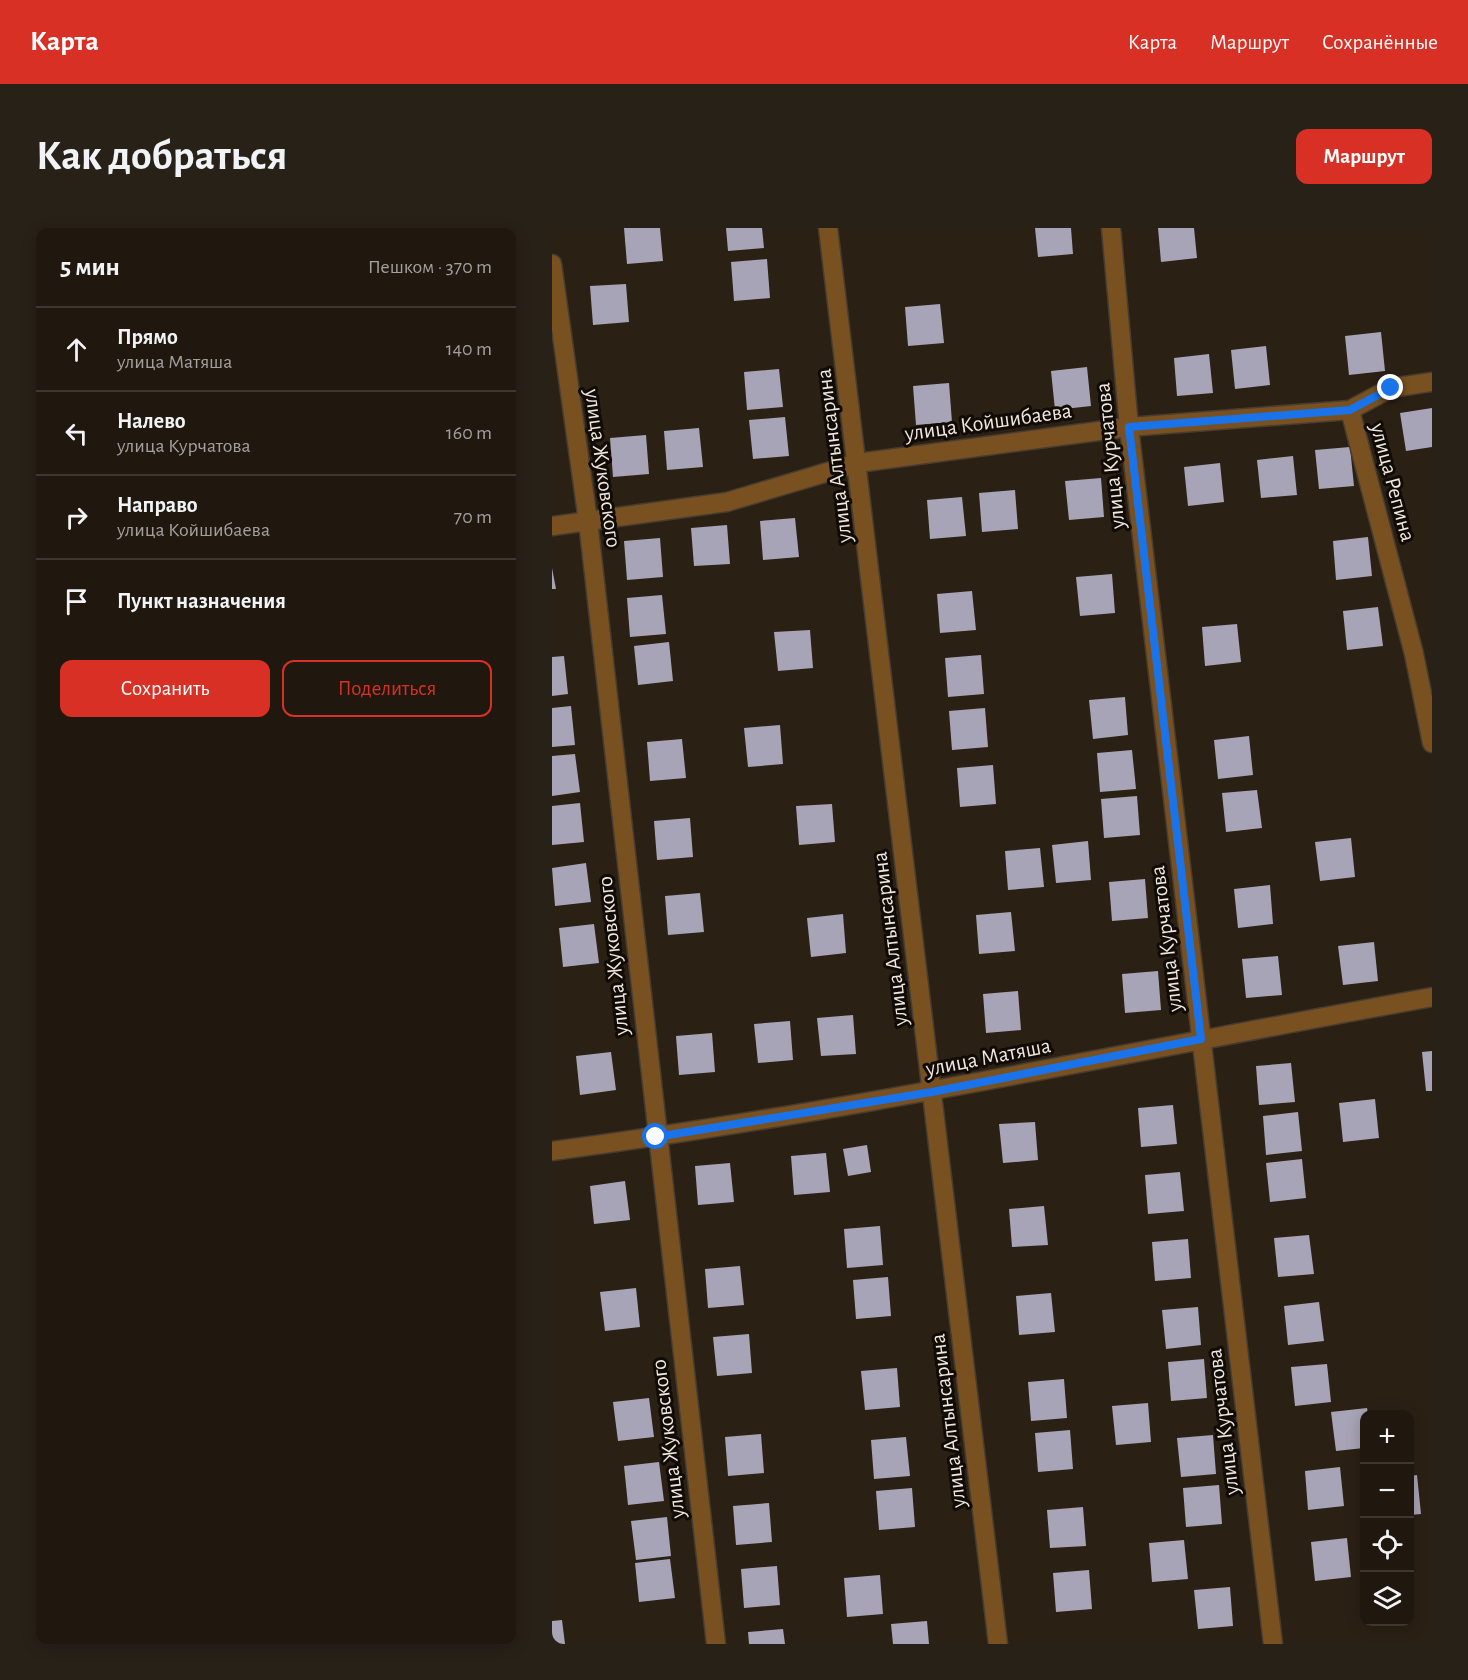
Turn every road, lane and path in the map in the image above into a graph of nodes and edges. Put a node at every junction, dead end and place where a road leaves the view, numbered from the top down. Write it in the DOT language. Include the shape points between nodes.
graph roads {
  1 [pos="828,228"];
  2 [pos="1111,228"];
  3 [pos="552,264"];
  4 [pos="1432,382"];
  5 [pos="1350,410"];
  6 [pos="1129,427"];
  7 [pos="858,464"];
  8 [pos="588,521"];
  9 [pos="552,526"];
  10 [pos="1432,742"];
  11 [pos="1432,997"];
  12 [pos="1201,1039"];
  13 [pos="932,1092"];
  14 [pos="656,1137"];
  15 [pos="552,1151"];
  16 [pos="716,1644"];
  17 [pos="998,1644"];
  18 [pos="1273,1644"];
  1 -- 7 [label="street, улица Алтынсарина"];
  2 -- 6 [label="street, улица Курчатова"];
  3 -- 8 [label="street, улица Жуковского"];
  4 -- 5 [label="street, улица Койшибаева" via="1391,388"];
  5 -- 6 [label="street, улица Койшибаева"];
  5 -- 10 [label="street, улица Репина" via="1414,654"];
  6 -- 7 [label="street, улица Койшибаева"];
  6 -- 12 [label="street, улица Курчатова"];
  7 -- 8 [label="street, улица Койшибаева" via="727,502"];
  7 -- 13 [label="street, улица Алтынсарина"];
  8 -- 9 [label="street, улица Койшибаева"];
  8 -- 14 [label="street, улица Жуковского"];
  11 -- 12 [label="street, улица Матяша"];
  12 -- 13 [label="street, улица Матяша"];
  12 -- 18 [label="street, улица Курчатова"];
  13 -- 14 [label="street, улица Матяша"];
  13 -- 17 [label="street, улица Алтынсарина"];
  14 -- 15 [label="street, улица Матяша"];
  14 -- 16 [label="street, улица Жуковского"];
}
